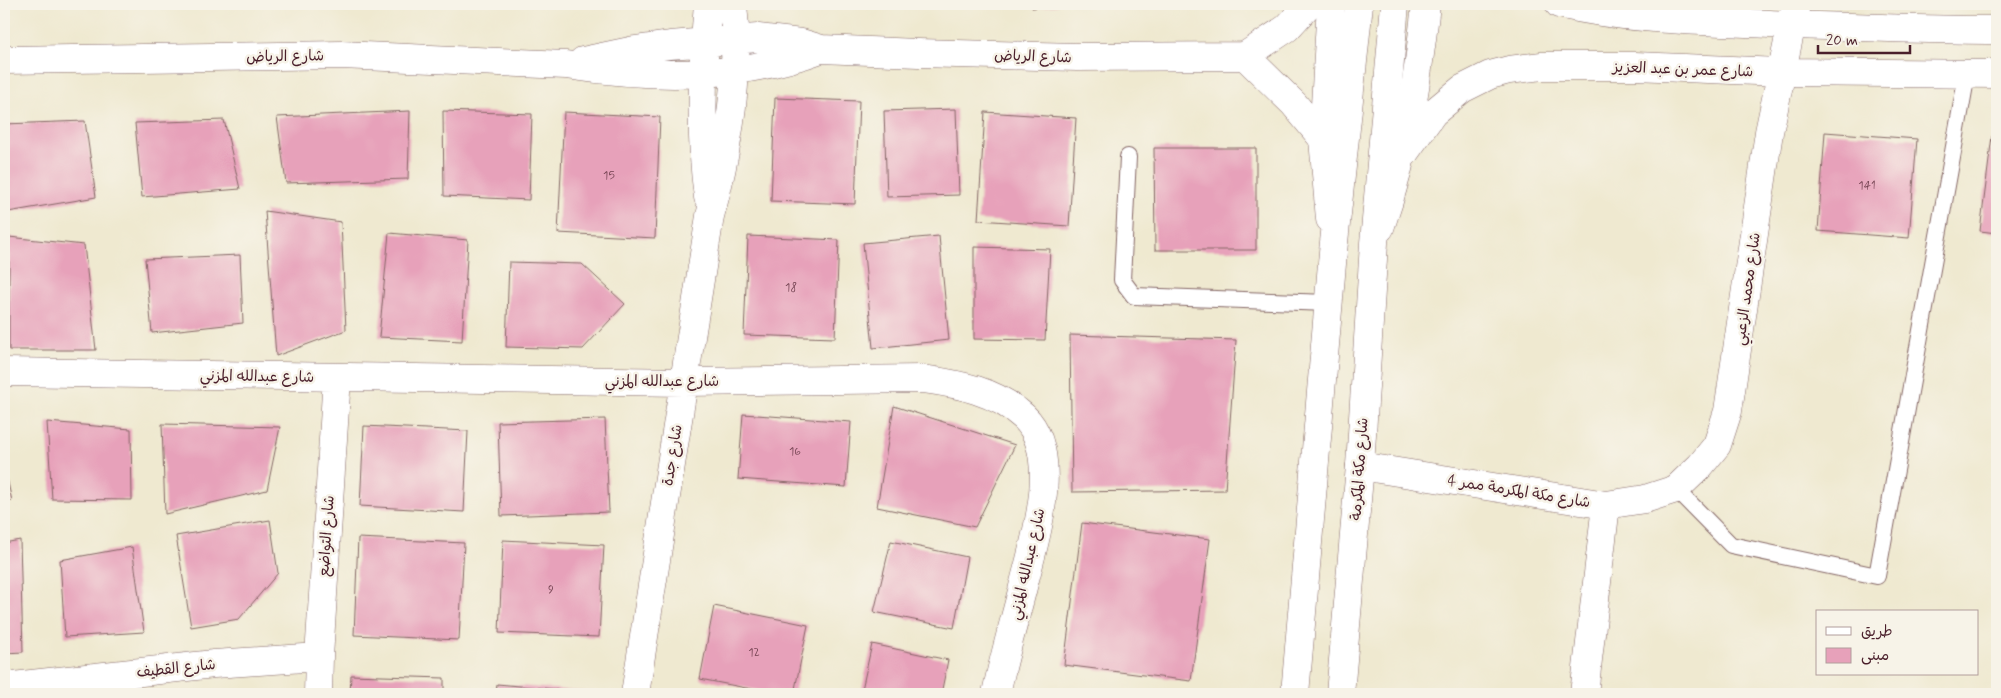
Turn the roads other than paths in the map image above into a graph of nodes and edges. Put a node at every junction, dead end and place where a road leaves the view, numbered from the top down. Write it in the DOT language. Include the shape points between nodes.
graph roads {
  1 [pos="708,4"];
  2 [pos="733,4"];
  3 [pos="742,4"];
  4 [pos="1309,4"];
  5 [pos="1331,4"];
  6 [pos="1358,4"];
  7 [pos="1395,4"];
  8 [pos="1426,4"];
  9 [pos="1559,4"];
  10 [pos="1793,14"];
  11 [pos="1997,30"];
  12 [pos="736,39"];
  13 [pos="779,39"];
  14 [pos="705,42"];
  15 [pos="821,49"];
  16 [pos="1245,56"];
  17 [pos="4,60"];
  18 [pos="566,65"];
  19 [pos="735,71"];
  20 [pos="1780,72"];
  21 [pos="704,73"];
  22 [pos="1967,74"];
  23 [pos="1997,74"];
  24 [pos="1323,139"];
  25 [pos="1403,154"];
  26 [pos="1128,157"];
  27 [pos="710,216"];
  28 [pos="1374,243"];
  29 [pos="1333,252"];
  30 [pos="1329,303"];
  31 [pos="4,372"];
  32 [pos="337,377"];
  33 [pos="683,382"];
  34 [pos="1360,466"];
  35 [pos="1676,489"];
  36 [pos="1606,505"];
  37 [pos="319,657"];
  38 [pos="4,687"];
  39 [pos="318,694"];
  40 [pos="635,694"];
  41 [pos="996,694"];
  42 [pos="1295,694"];
  43 [pos="1340,694"];
  44 [pos="1584,694"];
  1 -- 14 [label="street, شارع جدة"];
  2 -- 12 [label="street, شارع جدة"];
  3 -- 13 [label="street" via="762,28"];
  4 -- 16 [label="street" via="1287,28"];
  5 -- 24 [label="street"];
  6 -- 29 [label="street"];
  7 -- 28 [label="street, شارع مكة المكرمة"];
  8 -- 25 [label="street, شارع مكة المكرمة" via="1420,62"];
  9 -- 10 [label="street" via="1638,18"];
  10 -- 11 [label="street" via="1922,30"];
  10 -- 20 [label="street, شارع محمد الزعبي"];
  12 -- 13 [label="street, شارع الرياض"];
  12 -- 14 [label="street, شارع الرياض"];
  12 -- 19 [label="street, شارع جدة"];
  13 -- 15 [label="street, شارع الرياض"];
  14 -- 18 [label="street, شارع الرياض" via="634,50"];
  14 -- 21 [label="street, شارع جدة"];
  15 -- 16 [label="street, شارع الرياض" via="1077,57"];
  15 -- 19 [label="street, شارع الرياض" via="779,63"];
  16 -- 24 [label="street" via="1294,104"];
  17 -- 18 [label="street, شارع الرياض" via="341,55"];
  18 -- 21 [label="street, شارع الرياض" via="635,74"];
  19 -- 21 [label="street, شارع الرياض"];
  19 -- 27 [label="street, شارع جدة" via="727,144"];
  20 -- 22 [label="street, شارع عمر بن عبد العزيز"];
  20 -- 25 [label="street, شارع عمر بن عبد العزيز" via="1634,66 1542,66 1509,70 1462,89 1433,113"];
  20 -- 35 [label="street, شارع محمد الزعبي" via="1728,411 1717,445"];
  21 -- 27 [label="street, شارع جدة" via="703,145"];
  22 -- 23 [label="street, شارع عمر بن عبد العزيز"];
  22 -- 35 [label="lane" via="1877,576 1731,545"];
  24 -- 29 [label="street"];
  25 -- 28 [label="street, شارع مكة المكرمة"];
  26 -- 30 [label="lane" via="1122,280 1134,296"];
  27 -- 33 [label="street, شارع جدة"];
  28 -- 34 [label="street, شارع مكة المكرمة"];
  29 -- 30 [label="street"];
  30 -- 42 [label="street"];
  31 -- 32 [label="street, شارع عبدالله المزني"];
  32 -- 33 [label="street, شارع عبدالله المزني"];
  32 -- 37 [label="street, شارع التواضع"];
  33 -- 40 [label="street, شارع جدة"];
  33 -- 41 [label="street, شارع عبدالله المزني" via="923,379 982,391 1025,418 1036,434 1043,458 1044,483 1039,522"];
  34 -- 36 [label="street, شارع مكة المكرمة ممر 4"];
  34 -- 43 [label="street, شارع مكة المكرمة"];
  35 -- 36 [label="street, شارع مكة المكرمة ممر 4" via="1645,499"];
  36 -- 44 [label="street"];
  37 -- 38 [label="street, شارع القطيف" via="214,664"];
  37 -- 39 [label="street, شارع التواضع"];
}
